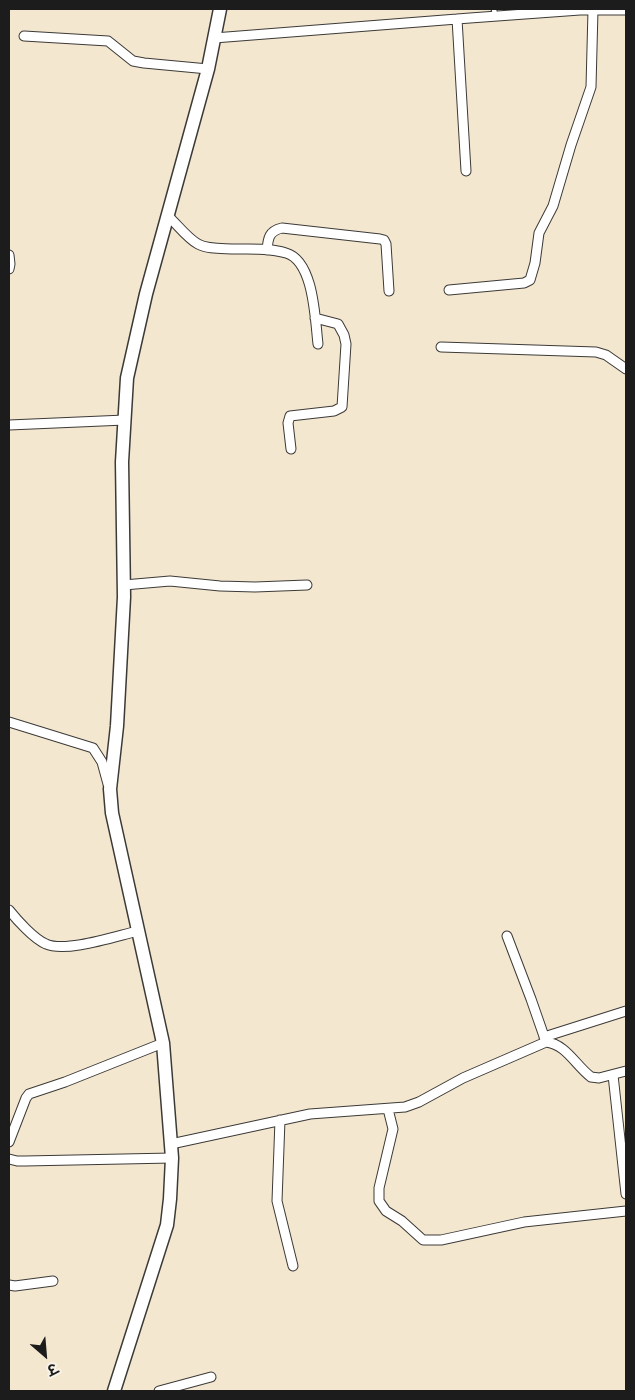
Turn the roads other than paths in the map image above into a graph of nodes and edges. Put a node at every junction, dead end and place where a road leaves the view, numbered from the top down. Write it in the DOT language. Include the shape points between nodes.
graph roads {
  1 [pos="220,9"];
  2 [pos="593,10"];
  3 [pos="626,10"];
  4 [pos="495,12"];
  5 [pos="457,19"];
  6 [pos="24,36"];
  7 [pos="214,38"];
  8 [pos="208,68"];
  9 [pos="466,171"];
  10 [pos="167,215"];
  11 [pos="268,250"];
  12 [pos="9,255"];
  13 [pos="9,269"];
  14 [pos="449,290"];
  15 [pos="389,291"];
  16 [pos="314,318"];
  17 [pos="318,344"];
  18 [pos="441,347"];
  19 [pos="626,369"];
  20 [pos="125,420"];
  21 [pos="9,425"];
  22 [pos="291,449"];
  23 [pos="124,585"];
  24 [pos="307,585"];
  25 [pos="9,722"];
  26 [pos="110,789"];
  27 [pos="9,910"];
  28 [pos="138,930"];
  29 [pos="507,936"];
  30 [pos="626,1011"];
  31 [pos="545,1040"];
  32 [pos="163,1044"];
  33 [pos="626,1071"];
  34 [pos="613,1075"];
  35 [pos="388,1109"];
  36 [pos="280,1120"];
  37 [pos="9,1142"];
  38 [pos="171,1144"];
  39 [pos="172,1158"];
  40 [pos="9,1159"];
  41 [pos="626,1194"];
  42 [pos="626,1211"];
  43 [pos="293,1266"];
  44 [pos="53,1281"];
  45 [pos="9,1284"];
  46 [pos="211,1377"];
  47 [pos="114,1391"];
  48 [pos="159,1391"];
  1 -- 7 [label="street"];
  2 -- 3 [label="street"];
  2 -- 4 [label="street"];
  2 -- 14 [label="street" via="591,87 553,206 539,233 530,280"];
  4 -- 5 [label="street"];
  5 -- 7 [label="street"];
  5 -- 9 [label="street"];
  6 -- 8 [label="street" via="108,41 133,61"];
  7 -- 8 [label="street"];
  8 -- 10 [label="street"];
  10 -- 11 [label="street" via="197,244"];
  10 -- 20 [label="street" via="127,378"];
  11 -- 15 [label="street" via="270,234 282,228 384,240"];
  11 -- 16 [label="street" via="288,253 303,268 309,280"];
  12 -- 13 [label="street"];
  16 -- 17 [label="street"];
  16 -- 22 [label="street" via="338,324 344,335 342,407 334,411 290,416"];
  18 -- 19 [label="street" via="596,352"];
  20 -- 21 [label="street"];
  20 -- 23 [label="street" via="122,462"];
  23 -- 24 [label="street" via="170,581 220,586"];
  23 -- 26 [label="street" via="117,726"];
  25 -- 26 [label="street" via="93,748 102,762"];
  26 -- 28 [label="street" via="112,813"];
  27 -- 28 [label="street" via="39,940 56,947"];
  28 -- 32 [label="street"];
  29 -- 31 [label="street"];
  30 -- 31 [label="street"];
  31 -- 34 [label="street" via="562,1048 591,1077"];
  31 -- 35 [label="street" via="419,1102"];
  32 -- 37 [label="street" via="29,1094"];
  32 -- 38 [label="street"];
  33 -- 34 [label="street"];
  34 -- 41 [label="street"];
  35 -- 36 [label="street" via="310,1114"];
  35 -- 42 [label="street" via="393,1129 379,1201 386,1211 423,1240 441,1240 524,1222"];
  36 -- 38 [label="street"];
  36 -- 43 [label="street" via="277,1201"];
  38 -- 39 [label="street"];
  39 -- 40 [label="street" via="26,1162"];
  39 -- 47 [label="street" via="166,1225"];
  44 -- 45 [label="street"];
  46 -- 48 [label="street"];
}
